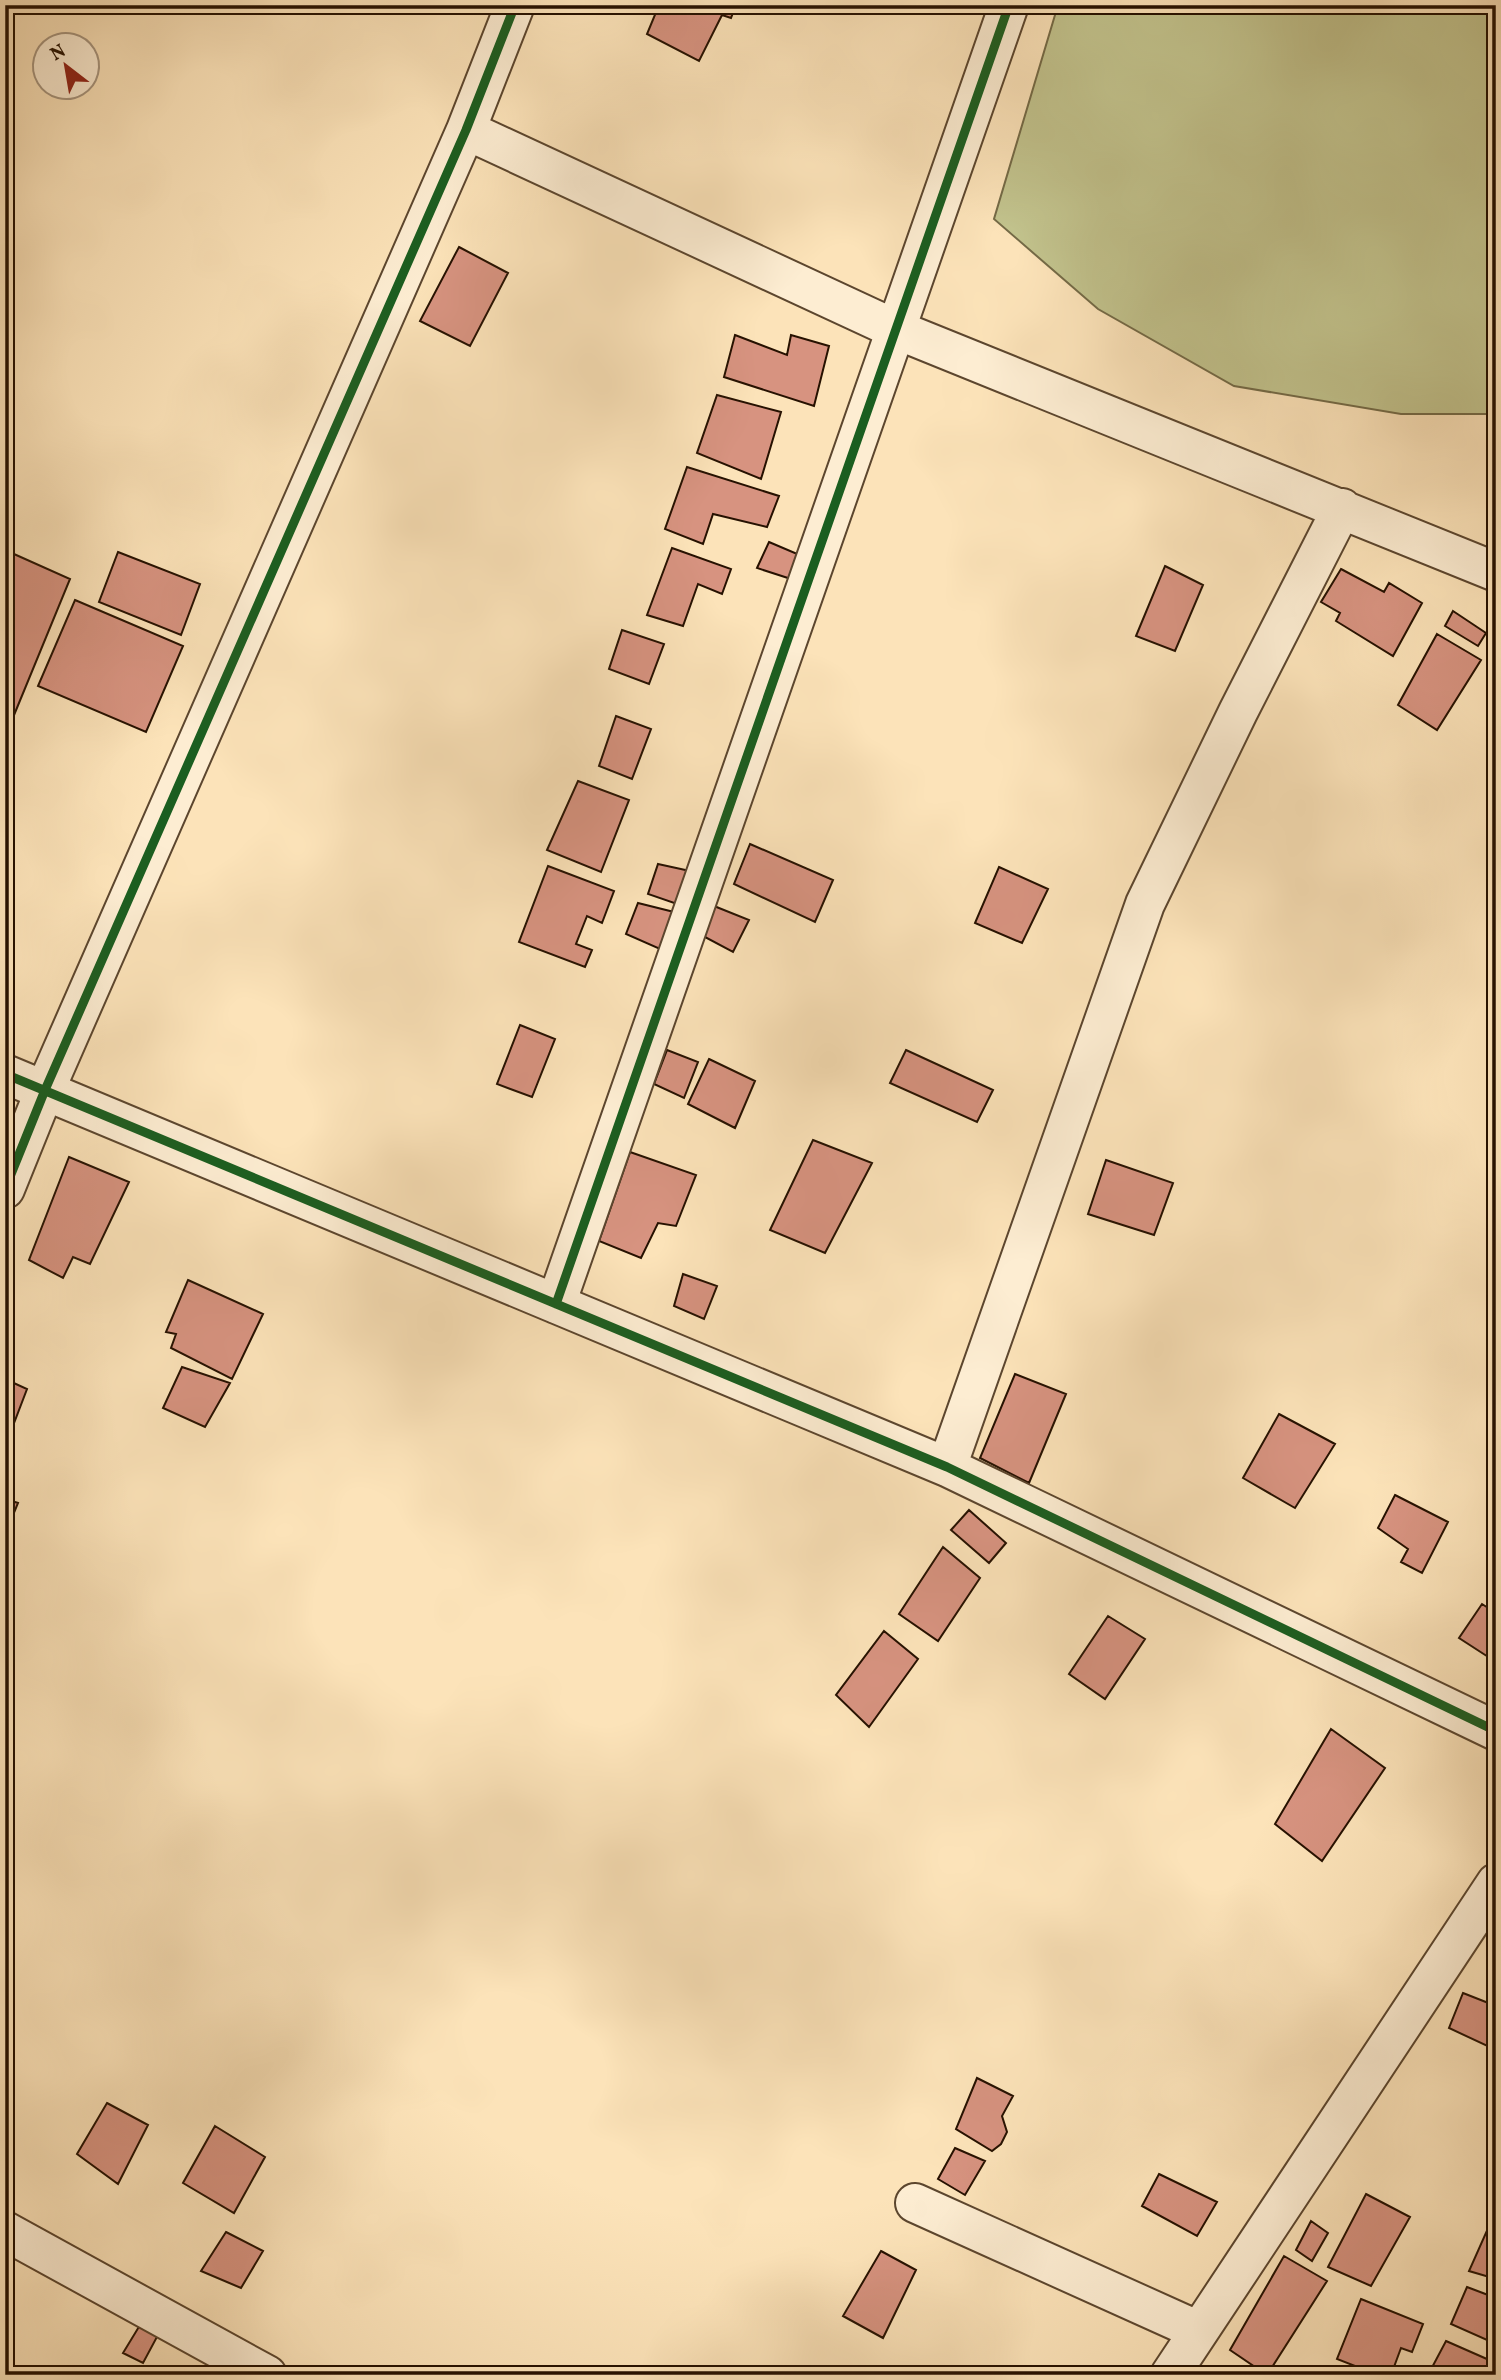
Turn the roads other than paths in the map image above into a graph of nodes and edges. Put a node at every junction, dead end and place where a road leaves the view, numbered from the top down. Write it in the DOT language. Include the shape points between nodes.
graph roads {
  1 [pos="515,5"];
  2 [pos="1009,5"];
  3 [pos="466,130"];
  4 [pos="894,329"];
  5 [pos="1342,508"];
  6 [pos="1496,572"];
  7 [pos="5,1074"];
  8 [pos="45,1090"];
  9 [pos="5,1189"];
  10 [pos="556,1304"];
  11 [pos="947,1467"];
  12 [pos="1496,1731"];
  13 [pos="1496,1883"];
  14 [pos="915,2203"];
  15 [pos="5,2231"];
  16 [pos="1199,2331"];
  17 [pos="267,2375"];
  18 [pos="1170,2375"];
  1 -- 3 [label="street"];
  2 -- 4 [label="street"];
  3 -- 4 [label="street"];
  3 -- 8 [label="street"];
  4 -- 5 [label="street"];
  4 -- 10 [label="street"];
  5 -- 6 [label="street"];
  5 -- 11 [label="street" via="1145,904"];
  7 -- 8 [label="street"];
  8 -- 9 [label="street"];
  8 -- 10 [label="street"];
  10 -- 11 [label="street"];
  11 -- 12 [label="street"];
  13 -- 16 [label="street"];
  14 -- 16 [label="street"];
  15 -- 17 [label="street"];
  16 -- 18 [label="street"];
}
